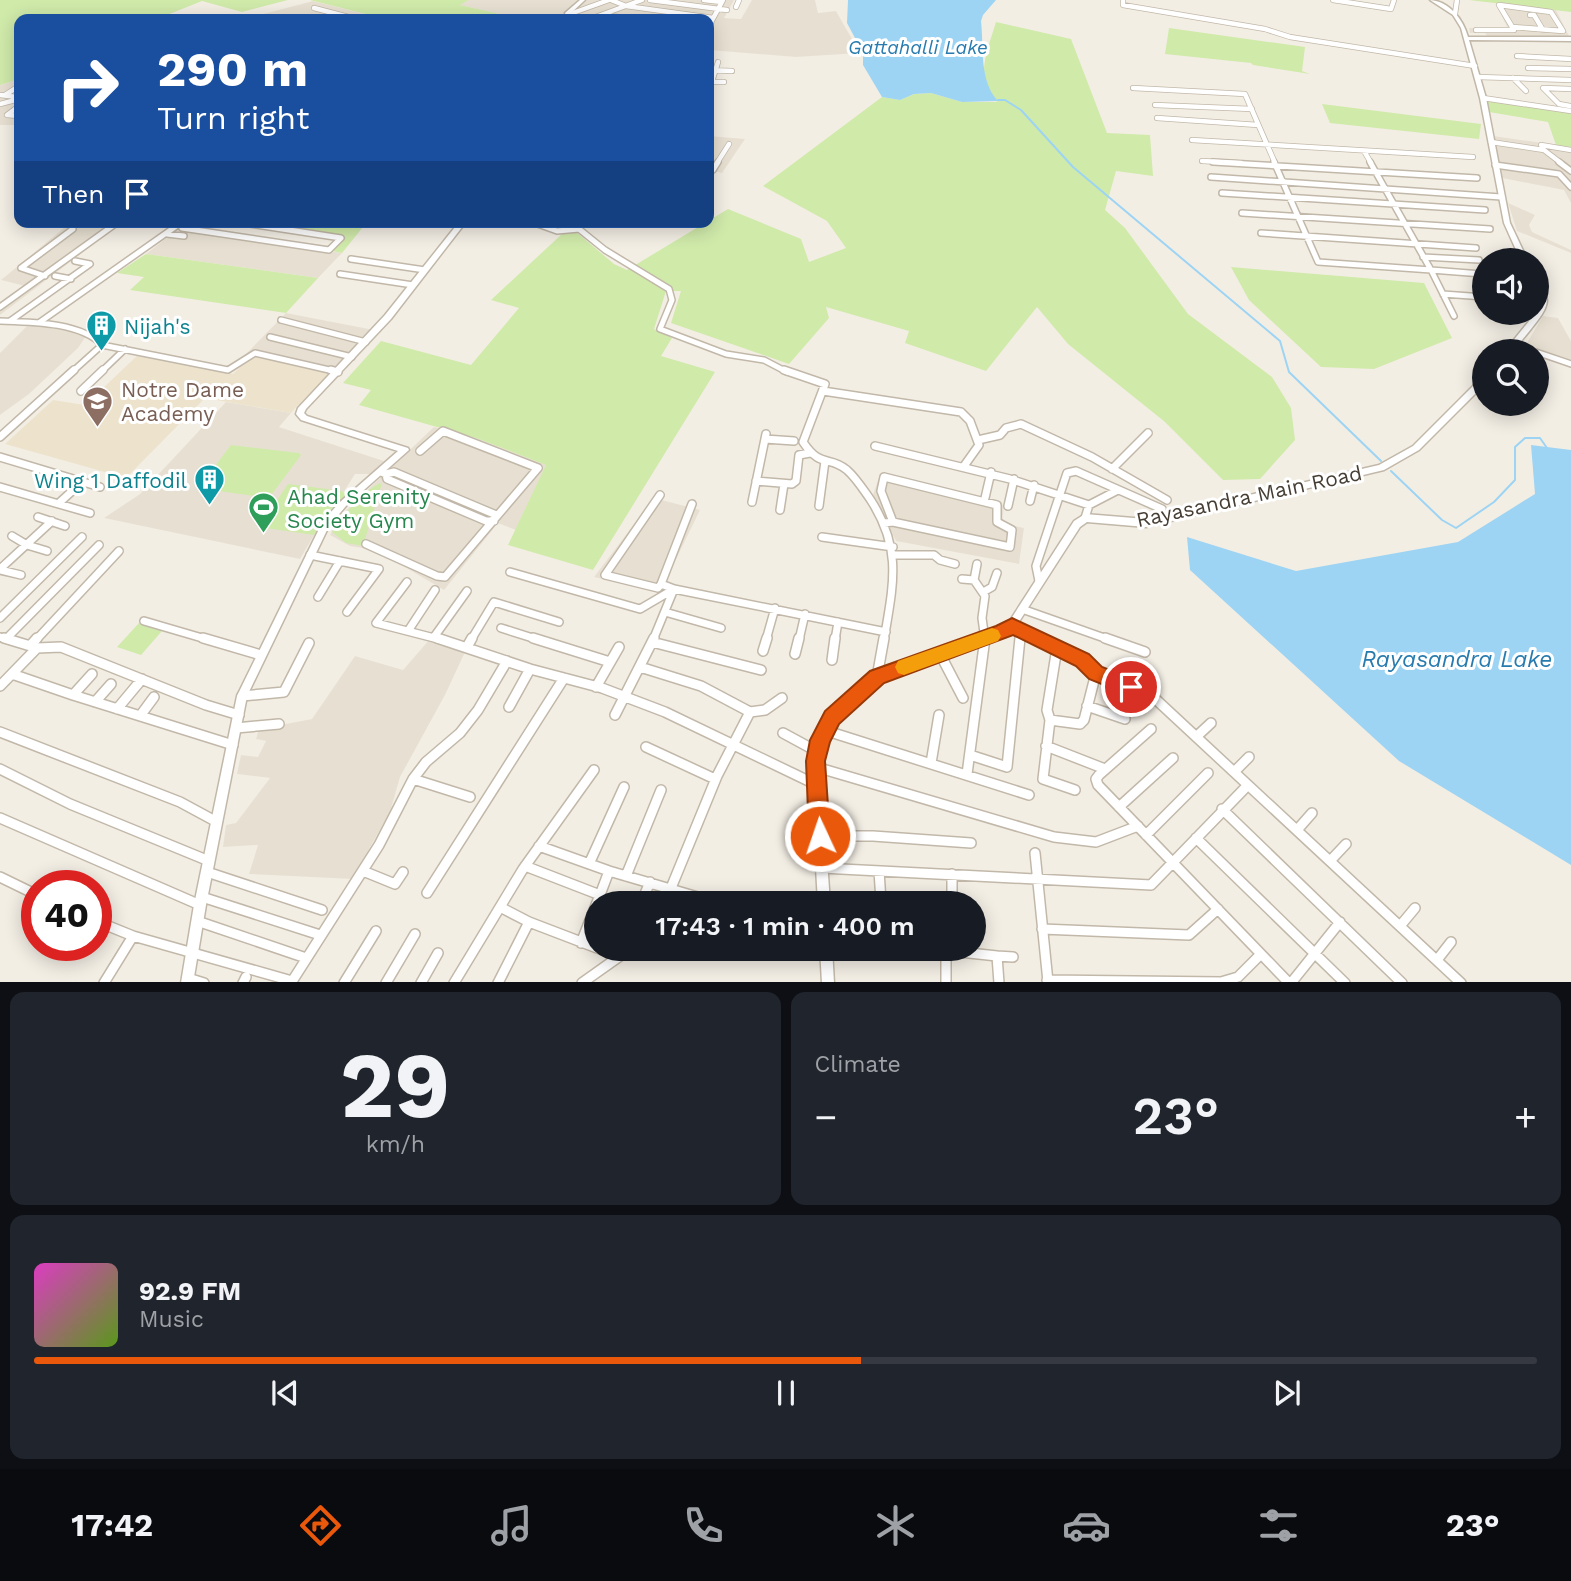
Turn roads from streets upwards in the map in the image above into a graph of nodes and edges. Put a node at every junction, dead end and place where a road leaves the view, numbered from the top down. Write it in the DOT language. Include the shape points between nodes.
graph roads {
  1 [pos="583,0"];
  2 [pos="596,0"];
  3 [pos="610,0"];
  4 [pos="642,0"];
  5 [pos="650,0"];
  6 [pos="704,0"];
  7 [pos="739,0"];
  8 [pos="1123,0"];
  9 [pos="1333,0"];
  10 [pos="1394,0"];
  11 [pos="1432,0"];
  12 [pos="1457,0"];
  13 [pos="723,1"];
  14 [pos="681,4"];
  15 [pos="626,6"];
  16 [pos="736,7"];
  17 [pos="314,8"];
  18 [pos="586,8"];
  19 [pos="718,9"];
  20 [pos="727,10"];
  21 [pos="673,13"];
  22 [pos="337,14"];
  23 [pos="568,14"];
  24 [pos="575,14"];
  25 [pos="605,14"];
  26 [pos="681,14"];
  27 [pos="1455,14"];
  28 [pos="714,16"];
  29 [pos="1463,28"];
  30 [pos="1511,29"];
  31 [pos="1534,29"];
  32 [pos="1543,30"];
  33 [pos="1466,38"];
  34 [pos="1571,39"];
  35 [pos="1512,52"];
  36 [pos="1517,57"];
  37 [pos="1571,59"];
  38 [pos="719,62"];
  39 [pos="1475,66"];
  40 [pos="1528,68"];
  41 [pos="1571,69"];
  42 [pos="716,70"];
  43 [pos="732,71"];
  44 [pos="714,75"];
  45 [pos="1478,77"];
  46 [pos="1513,78"];
  47 [pos="1539,79"];
  48 [pos="1571,80"];
  49 [pos="714,82"];
  50 [pos="724,82"];
  51 [pos="1133,88"];
  52 [pos="1571,89"];
  53 [pos="1526,91"];
  54 [pos="1483,98"];
  55 [pos="1155,105"];
  56 [pos="1570,108"];
  57 [pos="1251,109"];
  58 [pos="1157,118"];
  59 [pos="1258,125"];
  60 [pos="1192,140"];
  61 [pos="1491,140"];
  62 [pos="729,145"];
  63 [pos="1266,145"];
  64 [pos="1571,150"];
  65 [pos="1364,151"];
  66 [pos="1473,157"];
  67 [pos="1202,160"];
  68 [pos="1275,165"];
  69 [pos="1495,165"];
  70 [pos="714,168"];
  71 [pos="1375,171"];
  72 [pos="1571,172"];
  73 [pos="1559,174"];
  74 [pos="1211,177"];
  75 [pos="1477,178"];
  76 [pos="1283,182"];
  77 [pos="1571,187"];
  78 [pos="1384,189"];
  79 [pos="1222,193"];
  80 [pos="1290,197"];
  81 [pos="1501,197"];
  82 [pos="1393,205"];
  83 [pos="1485,210"];
  84 [pos="1242,213"];
  85 [pos="1298,216"];
  86 [pos="1404,223"];
  87 [pos="72,228"];
  88 [pos="110,228"];
  89 [pos="174,228"];
  90 [pos="182,228"];
  91 [pos="276,228"];
  92 [pos="458,228"];
  93 [pos="549,228"];
  94 [pos="1490,229"];
  95 [pos="1261,233"];
  96 [pos="166,234"];
  97 [pos="184,236"];
  98 [pos="1307,236"];
  99 [pos="1416,244"];
  100 [pos="1476,248"];
  101 [pos="1519,248"];
  102 [pos="1423,257"];
  103 [pos="351,259"];
  104 [pos="1472,260"];
  105 [pos="75,261"];
  106 [pos="425,270"];
  107 [pos="1431,270"];
  108 [pos="1472,273"];
  109 [pos="340,274"];
  110 [pos="45,276"];
  111 [pos="55,276"];
  112 [pos="71,279"];
  113 [pos="413,285"];
  114 [pos="1443,294"];
  115 [pos="1472,296"];
  116 [pos="0,307"];
  117 [pos="1454,316"];
  118 [pos="281,320"];
  119 [pos="0,321"];
  120 [pos="9,322"];
  121 [pos="40,322"];
  122 [pos="270,337"];
  123 [pos="366,342"];
  124 [pos="102,345"];
  125 [pos="125,349"];
  126 [pos="1549,356"];
  127 [pos="352,357"];
  128 [pos="1571,364"];
  129 [pos="338,372"];
  130 [pos="81,391"];
  131 [pos="822,391"];
  132 [pos="1472,392"];
  133 [pos="1148,433"];
  134 [pos="0,436"];
  135 [pos="978,440"];
  136 [pos="794,441"];
  137 [pos="875,446"];
  138 [pos="420,451"];
  139 [pos="810,453"];
  140 [pos="0,457"];
  141 [pos="825,461"];
  142 [pos="964,466"];
  143 [pos="1112,469"];
  144 [pos="990,472"];
  145 [pos="384,473"];
  146 [pos="1014,479"];
  147 [pos="756,481"];
  148 [pos="82,482"];
  149 [pos="784,484"];
  150 [pos="1034,485"];
  151 [pos="0,487"];
  152 [pos="100,487"];
  153 [pos="881,491"];
  154 [pos="1116,491"];
  155 [pos="1059,494"];
  156 [pos="660,495"];
  157 [pos="868,495"];
  158 [pos="985,498"];
  159 [pos="1167,500"];
  160 [pos="1030,501"];
  161 [pos="752,502"];
  162 [pos="59,503"];
  163 [pos="692,504"];
  164 [pos="1089,505"];
  165 [pos="819,506"];
  166 [pos="1008,506"];
  167 [pos="1161,509"];
  168 [pos="780,510"];
  169 [pos="90,513"];
  170 [pos="38,517"];
  171 [pos="1085,518"];
  172 [pos="52,521"];
  173 [pos="494,521"];
  174 [pos="893,522"];
  175 [pos="884,523"];
  176 [pos="65,526"];
  177 [pos="12,536"];
  178 [pos="82,537"];
  179 [pos="822,537"];
  180 [pos="99,544"];
  181 [pos="366,544"];
  182 [pos="27,545"];
  183 [pos="47,551"];
  184 [pos="118,551"];
  185 [pos="894,551"];
  186 [pos="310,555"];
  187 [pos="340,561"];
  188 [pos="955,564"];
  189 [pos="977,564"];
  190 [pos="0,570"];
  191 [pos="510,572"];
  192 [pos="997,573"];
  193 [pos="21,575"];
  194 [pos="962,579"];
  195 [pos="974,580"];
  196 [pos="1039,581"];
  197 [pos="407,582"];
  198 [pos="661,584"];
  199 [pos="674,589"];
  200 [pos="988,589"];
  201 [pos="1002,589"];
  202 [pos="435,590"];
  203 [pos="467,591"];
  204 [pos="318,597"];
  205 [pos="775,608"];
  206 [pos="1022,609"];
  207 [pos="347,612"];
  208 [pos="665,612"];
  209 [pos="805,614"];
  210 [pos="0,618"];
  211 [pos="144,621"];
  212 [pos="559,622"];
  213 [pos="838,622"];
  214 [pos="501,628"];
  215 [pos="721,628"];
  216 [pos="1016,628"];
  217 [pos="408,631"];
  218 [pos="886,632"];
  219 [pos="434,637"];
  220 [pos="3,638"];
  221 [pos="985,638"];
  222 [pos="652,642"];
  223 [pos="309,643"];
  224 [pos="33,647"];
  225 [pos="467,647"];
  226 [pos="619,647"];
  227 [pos="1057,648"];
  228 [pos="763,651"];
  229 [pos="1145,652"];
  230 [pos="261,654"];
  231 [pos="794,654"];
  232 [pos="940,654"];
  233 [pos="832,660"];
  234 [pos="507,661"];
  235 [pos="610,662"];
  236 [pos="640,667"];
  237 [pos="530,668"];
  238 [pos="761,670"];
  239 [pos="1096,673"];
  240 [pos="92,674"];
  241 [pos="877,677"];
  242 [pos="564,678"];
  243 [pos="5,679"];
  244 [pos="142,679"];
  245 [pos="111,684"];
  246 [pos="596,687"];
  247 [pos="74,695"];
  248 [pos="243,696"];
  249 [pos="154,697"];
  250 [pos="624,698"];
  251 [pos="782,698"];
  252 [pos="963,698"];
  253 [pos="95,702"];
  254 [pos="1087,706"];
  255 [pos="509,707"];
  256 [pos="117,709"];
  257 [pos="750,712"];
  258 [pos="239,715"];
  259 [pos="615,715"];
  260 [pos="939,715"];
  261 [pos="140,716"];
  262 [pos="1125,719"];
  263 [pos="1050,720"];
  264 [pos="1211,723"];
  265 [pos="279,724"];
  266 [pos="236,727"];
  267 [pos="1151,729"];
  268 [pos="824,730"];
  269 [pos="0,732"];
  270 [pos="783,733"];
  271 [pos="1196,737"];
  272 [pos="730,744"];
  273 [pos="233,745"];
  274 [pos="1046,746"];
  275 [pos="646,747"];
  276 [pos="818,752"];
  277 [pos="970,755"];
  278 [pos="1249,757"];
  279 [pos="1173,758"];
  280 [pos="931,763"];
  281 [pos="816,767"];
  282 [pos="0,769"];
  283 [pos="1105,769"];
  284 [pos="594,770"];
  285 [pos="1234,772"];
  286 [pos="1208,773"];
  287 [pos="967,774"];
  288 [pos="414,779"];
  289 [pos="715,779"];
  290 [pos="817,785"];
  291 [pos="1248,785"];
  292 [pos="624,787"];
  293 [pos="661,790"];
  294 [pos="1075,790"];
  295 [pos="1029,795"];
  296 [pos="470,797"];
  297 [pos="1119,807"];
  298 [pos="1222,809"];
  299 [pos="1312,813"];
  300 [pos="0,818"];
  301 [pos="217,822"];
  302 [pos="1138,826"];
  303 [pos="1297,830"];
  304 [pos="1146,835"];
  305 [pos="820,836"];
  306 [pos="1196,838"];
  307 [pos="971,843"];
  308 [pos="1346,844"];
  309 [pos="539,846"];
  310 [pos="1035,853"];
  311 [pos="1330,861"];
  312 [pos="1173,862"];
  313 [pos="589,864"];
  314 [pos="525,866"];
  315 [pos="208,867"];
  316 [pos="822,868"];
  317 [pos="363,871"];
  318 [pos="609,871"];
  319 [pos="879,871"];
  320 [pos="403,872"];
  321 [pos="951,874"];
  322 [pos="626,876"];
  323 [pos="0,877"];
  324 [pos="1036,880"];
  325 [pos="650,882"];
  326 [pos="21,887"];
  327 [pos="671,888"];
  328 [pos="590,891"];
  329 [pos="602,891"];
  330 [pos="646,891"];
  331 [pos="680,891"];
  332 [pos="823,891"];
  333 [pos="880,891"];
  334 [pos="952,891"];
  335 [pos="427,893"];
  336 [pos="201,901"];
  337 [pos="500,907"];
  338 [pos="1415,908"];
  339 [pos="1218,909"];
  340 [pos="322,910"];
  341 [pos="197,921"];
  342 [pos="529,922"];
  343 [pos="1339,922"];
  344 [pos="1400,926"];
  345 [pos="112,927"];
  346 [pos="1042,929"];
  347 [pos="376,931"];
  348 [pos="415,934"];
  349 [pos="320,935"];
  350 [pos="584,935"];
  351 [pos="133,936"];
  352 [pos="1451,942"];
  353 [pos="581,943"];
  354 [pos="584,944"];
  355 [pos="191,951"];
  356 [pos="438,953"];
  357 [pos="1315,953"];
  358 [pos="1261,954"];
  359 [pos="986,955"];
  360 [pos="997,956"];
  361 [pos="1013,957"];
  362 [pos="306,958"];
  363 [pos="1437,960"];
  364 [pos="610,961"];
  365 [pos="827,961"];
  366 [pos="946,961"];
  367 [pos="188,980"];
  368 [pos="1048,981"];
  369 [pos="104,982"];
  370 [pos="204,982"];
  371 [pos="292,982"];
  372 [pos="344,982"];
  373 [pos="386,982"];
  374 [pos="421,982"];
  375 [pos="454,982"];
  376 [pos="498,982"];
  377 [pos="584,982"];
  378 [pos="828,982"];
  379 [pos="946,982"];
  380 [pos="999,982"];
  381 [pos="1290,982"];
  382 [pos="1345,982"];
  383 [pos="1402,982"];
  384 [pos="1461,982"];
  1 -- 23 [label="street"];
  2 -- 18 [label="street"];
  3 -- 15 [label="street"];
  3 -- 18 [label="street"];
  4 -- 15 [label="street"];
  5 -- 14 [label="street"];
  6 -- 13 [label="street"];
  7 -- 16 [label="street"];
  8 -- 39 [label="street" via="1123,5 1290,37"];
  9 -- 10 [label="street" via="1391,9"];
  11 -- 27 [label="street"];
  12 -- 27 [label="street"];
  13 -- 19 [label="street"];
  14 -- 19 [label="street"];
  14 -- 21 [label="street"];
  15 -- 21 [label="street"];
  15 -- 25 [label="street"];
  17 -- 22 [label="street"];
  18 -- 24 [label="street"];
  19 -- 20 [label="street"];
  19 -- 28 [label="street"];
  21 -- 26 [label="street"];
  27 -- 29 [label="street"];
  29 -- 30 [label="street"];
  29 -- 33 [label="street"];
  30 -- 31 [label="street"];
  30 -- 32 [label="street" via="1499,5 1551,12 1563,31"];
  31 -- 32 [label="street"];
  31 -- 32 [label="street" via="1527,15 1534,15"];
  33 -- 34 [label="street"];
  33 -- 39 [label="street"];
  35 -- 36 [label="street"];
  36 -- 37 [label="street"];
  36 -- 40 [label="street"];
  38 -- 42 [label="street"];
  39 -- 45 [label="street"];
  40 -- 41 [label="street"];
  40 -- 47 [label="street"];
  42 -- 43 [label="street"];
  42 -- 44 [label="street"];
  45 -- 46 [label="street"];
  45 -- 54 [label="street"];
  46 -- 47 [label="street"];
  46 -- 53 [label="street"];
  47 -- 48 [label="street"];
  49 -- 50 [label="street"];
  51 -- 57 [label="street" via="1245,94"];
  52 -- 56 [label="street" via="1543,88"];
  54 -- 56 [label="street"];
  54 -- 61 [label="street"];
  55 -- 57 [label="street"];
  57 -- 59 [label="street"];
  58 -- 59 [label="street"];
  59 -- 63 [label="street"];
  60 -- 63 [label="street"];
  61 -- 64 [label="street"];
  61 -- 69 [label="street"];
  61 -- 72 [label="street" via="1544,150"];
  62 -- 70 [label="street"];
  63 -- 65 [label="street"];
  63 -- 68 [label="street"];
  65 -- 66 [label="street"];
  65 -- 71 [label="street"];
  67 -- 68 [label="street"];
  68 -- 71 [label="street"];
  68 -- 76 [label="street"];
  69 -- 73 [label="street"];
  69 -- 81 [label="street"];
  71 -- 75 [label="street"];
  71 -- 78 [label="street"];
  72 -- 73 [label="street"];
  73 -- 77 [label="street"];
  74 -- 76 [label="street"];
  76 -- 78 [label="street"];
  76 -- 80 [label="street"];
  78 -- 81 [label="street"];
  78 -- 82 [label="street"];
  79 -- 80 [label="street"];
  80 -- 82 [label="street"];
  80 -- 85 [label="street"];
  81 -- 101 [label="street"];
  82 -- 83 [label="street"];
  82 -- 86 [label="street"];
  84 -- 85 [label="street"];
  85 -- 86 [label="street"];
  85 -- 98 [label="street"];
  86 -- 94 [label="street"];
  86 -- 99 [label="street"];
  87 -- 110 [label="street" via="21,268"];
  88 -- 110 [label="street"];
  89 -- 96 [label="street"];
  90 -- 91 [label="street" via="329,250 341,238"];
  92 -- 106 [label="street"];
  93 -- 131 [label="street" via="579,229 668,288 673,295 660,329 726,354 764,360 825,384"];
  95 -- 98 [label="street"];
  96 -- 97 [label="street"];
  96 -- 121 [label="street"];
  98 -- 99 [label="street"];
  98 -- 107 [label="street" via="1318,262"];
  99 -- 100 [label="street"];
  99 -- 102 [label="street"];
  102 -- 104 [label="street"];
  102 -- 107 [label="street"];
  103 -- 106 [label="street"];
  105 -- 112 [label="street" via="90,264"];
  106 -- 113 [label="street"];
  107 -- 108 [label="street"];
  107 -- 114 [label="street"];
  109 -- 113 [label="street"];
  110 -- 116 [label="street"];
  111 -- 112 [label="street"];
  112 -- 120 [label="street"];
  113 -- 123 [label="street"];
  114 -- 115 [label="street"];
  114 -- 117 [label="street"];
  118 -- 123 [label="street"];
  119 -- 120 [label="street"];
  120 -- 121 [label="street"];
  121 -- 124 [label="street" via="93,335"];
  122 -- 127 [label="street"];
  123 -- 127 [label="street"];
  124 -- 125 [label="street"];
  124 -- 134 [label="street"];
  125 -- 129 [label="street" via="229,370 255,353"];
  125 -- 130 [label="street"];
  126 -- 128 [label="street"];
  127 -- 129 [label="street"];
  129 -- 145 [label="street" via="300,414 405,450"];
  131 -- 135 [label="street" via="961,412"];
  131 -- 139 [label="street" via="804,435"];
  132 -- 171 [label="street, Rayasandra Main Road" via="1416,448 1381,468 1146,523"];
  133 -- 143 [label="street"];
  135 -- 142 [label="street"];
  135 -- 143 [label="street" via="1021,425"];
  136 -- 147 [label="street" via="765,437"];
  137 -- 142 [label="street"];
  138 -- 173 [label="street" via="442,431 536,466 536,472"];
  139 -- 141 [label="street"];
  139 -- 149 [label="street" via="799,455 796,481"];
  140 -- 148 [label="street"];
  141 -- 157 [label="street" via="845,468"];
  141 -- 165 [label="street"];
  142 -- 144 [label="street"];
  143 -- 159 [label="street"];
  144 -- 146 [label="street"];
  144 -- 158 [label="street"];
  145 -- 173 [label="street" via="399,484"];
  145 -- 186 [label="street" via="343,504"];
  146 -- 150 [label="street"];
  146 -- 166 [label="street"];
  147 -- 149 [label="street"];
  147 -- 161 [label="street"];
  148 -- 152 [label="street"];
  148 -- 162 [label="street"];
  149 -- 168 [label="street"];
  150 -- 155 [label="street"];
  150 -- 160 [label="street"];
  151 -- 162 [label="street"];
  153 -- 157 [label="street"];
  153 -- 174 [label="street"];
  153 -- 174 [label="street" via="887,477 997,505 997,522 1013,530 1010,547 1005,548"];
  154 -- 155 [label="street" via="1073,470"];
  154 -- 164 [label="street"];
  154 -- 167 [label="street"];
  155 -- 164 [label="street"];
  155 -- 196 [label="street" via="1036,566"];
  156 -- 198 [label="street" via="605,575 658,588"];
  157 -- 175 [label="street"];
  162 -- 169 [label="street"];
  163 -- 198 [label="street"];
  164 -- 171 [label="street"];
  170 -- 172 [label="street"];
  171 -- 196 [label="street"];
  172 -- 176 [label="street"];
  172 -- 182 [label="street"];
  173 -- 181 [label="street" via="445,577"];
  174 -- 175 [label="street"];
  175 -- 185 [label="street"];
  177 -- 182 [label="street"];
  178 -- 210 [label="street"];
  179 -- 185 [label="street"];
  180 -- 220 [label="street"];
  182 -- 183 [label="street"];
  182 -- 190 [label="street"];
  184 -- 224 [label="street"];
  185 -- 188 [label="street" via="934,555"];
  185 -- 218 [label="street"];
  186 -- 187 [label="street"];
  186 -- 230 [label="street"];
  187 -- 204 [label="street"];
  187 -- 207 [label="street" via="379,569"];
  189 -- 195 [label="street"];
  190 -- 193 [label="street"];
  191 -- 199 [label="street" via="640,609"];
  192 -- 200 [label="street"];
  194 -- 195 [label="street"];
  195 -- 200 [label="street"];
  196 -- 206 [label="street"];
  197 -- 217 [label="street" via="376,623"];
  198 -- 199 [label="street"];
  199 -- 205 [label="street"];
  199 -- 208 [label="street"];
  200 -- 201 [label="street"];
  200 -- 221 [label="street" via="982,619"];
  202 -- 217 [label="street"];
  203 -- 219 [label="street"];
  205 -- 209 [label="street"];
  205 -- 228 [label="street"];
  206 -- 216 [label="street"];
  206 -- 229 [label="street"];
  208 -- 215 [label="street"];
  208 -- 222 [label="street"];
  209 -- 213 [label="street"];
  209 -- 231 [label="street"];
  211 -- 230 [label="street"];
  212 -- 225 [label="street" via="494,602"];
  213 -- 218 [label="street"];
  213 -- 233 [label="street"];
  214 -- 235 [label="street"];
  216 -- 221 [label="street"];
  216 -- 227 [label="street"];
  216 -- 277 [label="street" via="1007,767"];
  217 -- 219 [label="street"];
  218 -- 241 [label="street"];
  219 -- 225 [label="street"];
  220 -- 224 [label="street"];
  221 -- 232 [label="street"];
  221 -- 277 [label="street"];
  222 -- 236 [label="street"];
  222 -- 238 [label="street"];
  223 -- 248 [label="street" via="284,692"];
  224 -- 243 [label="street"];
  224 -- 244 [label="street" via="61,647"];
  225 -- 234 [label="street"];
  226 -- 235 [label="street"];
  227 -- 239 [label="street"];
  227 -- 263 [label="street" via="1047,710"];
  230 -- 248 [label="street"];
  232 -- 241 [label="street"];
  232 -- 252 [label="street"];
  234 -- 237 [label="street"];
  234 -- 288 [label="street" via="460,733 426,762"];
  235 -- 246 [label="street"];
  236 -- 250 [label="street"];
  236 -- 257 [label="street" via="701,686"];
  237 -- 242 [label="street"];
  237 -- 255 [label="street"];
  239 -- 254 [label="street"];
  239 -- 271 [label="street" via="1149,694"];
  240 -- 247 [label="street"];
  241 -- 268 [label="street"];
  242 -- 246 [label="street"];
  242 -- 335 [label="street"];
  243 -- 247 [label="street"];
  244 -- 256 [label="street"];
  244 -- 258 [label="street"];
  245 -- 253 [label="street"];
  246 -- 250 [label="street"];
  247 -- 253 [label="street"];
  248 -- 258 [label="street"];
  249 -- 261 [label="street"];
  250 -- 259 [label="street"];
  250 -- 272 [label="street"];
  251 -- 257 [label="street" via="765,710"];
  253 -- 256 [label="street"];
  254 -- 262 [label="street"];
  254 -- 263 [label="street" via="1080,724"];
  256 -- 261 [label="street"];
  257 -- 272 [label="street"];
  258 -- 266 [label="street"];
  260 -- 280 [label="street"];
  261 -- 273 [label="street"];
  263 -- 274 [label="street"];
  264 -- 271 [label="street"];
  265 -- 266 [label="street"];
  266 -- 273 [label="street"];
  267 -- 283 [label="street"];
  268 -- 276 [label="street"];
  268 -- 280 [label="street"];
  269 -- 301 [label="street" via="180,802"];
  270 -- 276 [label="street"];
  271 -- 285 [label="street"];
  272 -- 289 [label="street"];
  272 -- 290 [label="street"];
  273 -- 301 [label="street"];
  274 -- 283 [label="street"];
  274 -- 294 [label="street" via="1043,779"];
  275 -- 289 [label="street"];
  276 -- 281 [label="street"];
  277 -- 287 [label="street"];
  278 -- 285 [label="street"];
  279 -- 297 [label="street"];
  280 -- 287 [label="street"];
  281 -- 290 [label="street"];
  281 -- 302 [label="street" via="1054,837 1096,842"];
  282 -- 315 [label="street" via="70,804 190,851"];
  283 -- 297 [label="street" via="1096,779"];
  284 -- 309 [label="street"];
  285 -- 291 [label="street"];
  286 -- 304 [label="street"];
  287 -- 295 [label="street"];
  288 -- 296 [label="street"];
  288 -- 317 [label="street"];
  289 -- 327 [label="street"];
  290 -- 305 [label="street"];
  291 -- 298 [label="street"];
  291 -- 303 [label="street"];
  292 -- 313 [label="street"];
  293 -- 322 [label="street"];
  297 -- 302 [label="street"];
  298 -- 306 [label="street"];
  298 -- 343 [label="street"];
  299 -- 303 [label="street"];
  300 -- 336 [label="street" via="115,866 178,900"];
  301 -- 315 [label="street"];
  302 -- 304 [label="street"];
  303 -- 311 [label="street"];
  304 -- 312 [label="street"];
  305 -- 307 [label="street"];
  305 -- 316 [label="street"];
  306 -- 312 [label="street"];
  306 -- 357 [label="street"];
  308 -- 311 [label="street"];
  309 -- 313 [label="street"];
  309 -- 314 [label="street"];
  310 -- 324 [label="street"];
  311 -- 344 [label="street"];
  312 -- 324 [label="street" via="1151,885"];
  312 -- 339 [label="street"];
  313 -- 318 [label="street"];
  314 -- 328 [label="street"];
  314 -- 337 [label="street"];
  315 -- 336 [label="street"];
  315 -- 340 [label="street"];
  316 -- 319 [label="street"];
  316 -- 332 [label="street"];
  317 -- 320 [label="street" via="395,884"];
  317 -- 349 [label="street"];
  318 -- 322 [label="street"];
  318 -- 329 [label="street"];
  319 -- 321 [label="street"];
  319 -- 333 [label="street"];
  321 -- 324 [label="street"];
  321 -- 334 [label="street"];
  322 -- 325 [label="street"];
  323 -- 326 [label="street"];
  324 -- 346 [label="street"];
  325 -- 327 [label="street"];
  325 -- 330 [label="street"];
  327 -- 331 [label="street"];
  336 -- 341 [label="street"];
  336 -- 349 [label="street"];
  337 -- 342 [label="street"];
  337 -- 375 [label="street"];
  338 -- 344 [label="street"];
  339 -- 346 [label="street" via="1189,935"];
  339 -- 358 [label="street"];
  341 -- 355 [label="street"];
  341 -- 362 [label="street"];
  342 -- 353 [label="street"];
  342 -- 376 [label="street"];
  343 -- 357 [label="street"];
  343 -- 383 [label="street"];
  344 -- 363 [label="street"];
  345 -- 351 [label="street"];
  346 -- 368 [label="street"];
  347 -- 372 [label="street"];
  348 -- 373 [label="street"];
  349 -- 362 [label="street"];
  350 -- 353 [label="street"];
  351 -- 355 [label="street"];
  351 -- 369 [label="street"];
  352 -- 363 [label="street"];
  353 -- 354 [label="street"];
  355 -- 367 [label="street"];
  355 -- 371 [label="street"];
  356 -- 374 [label="street"];
  357 -- 381 [label="street"];
  357 -- 382 [label="street"];
  358 -- 368 [label="street" via="1238,976 1220,982"];
  358 -- 381 [label="street"];
  359 -- 360 [label="street"];
  360 -- 361 [label="street"];
  360 -- 380 [label="street"];
  362 -- 371 [label="street"];
  363 -- 384 [label="street"];
  364 -- 377 [label="street"];
  365 -- 378 [label="street"];
  366 -- 379 [label="street"];
  367 -- 370 [label="street"];
}
